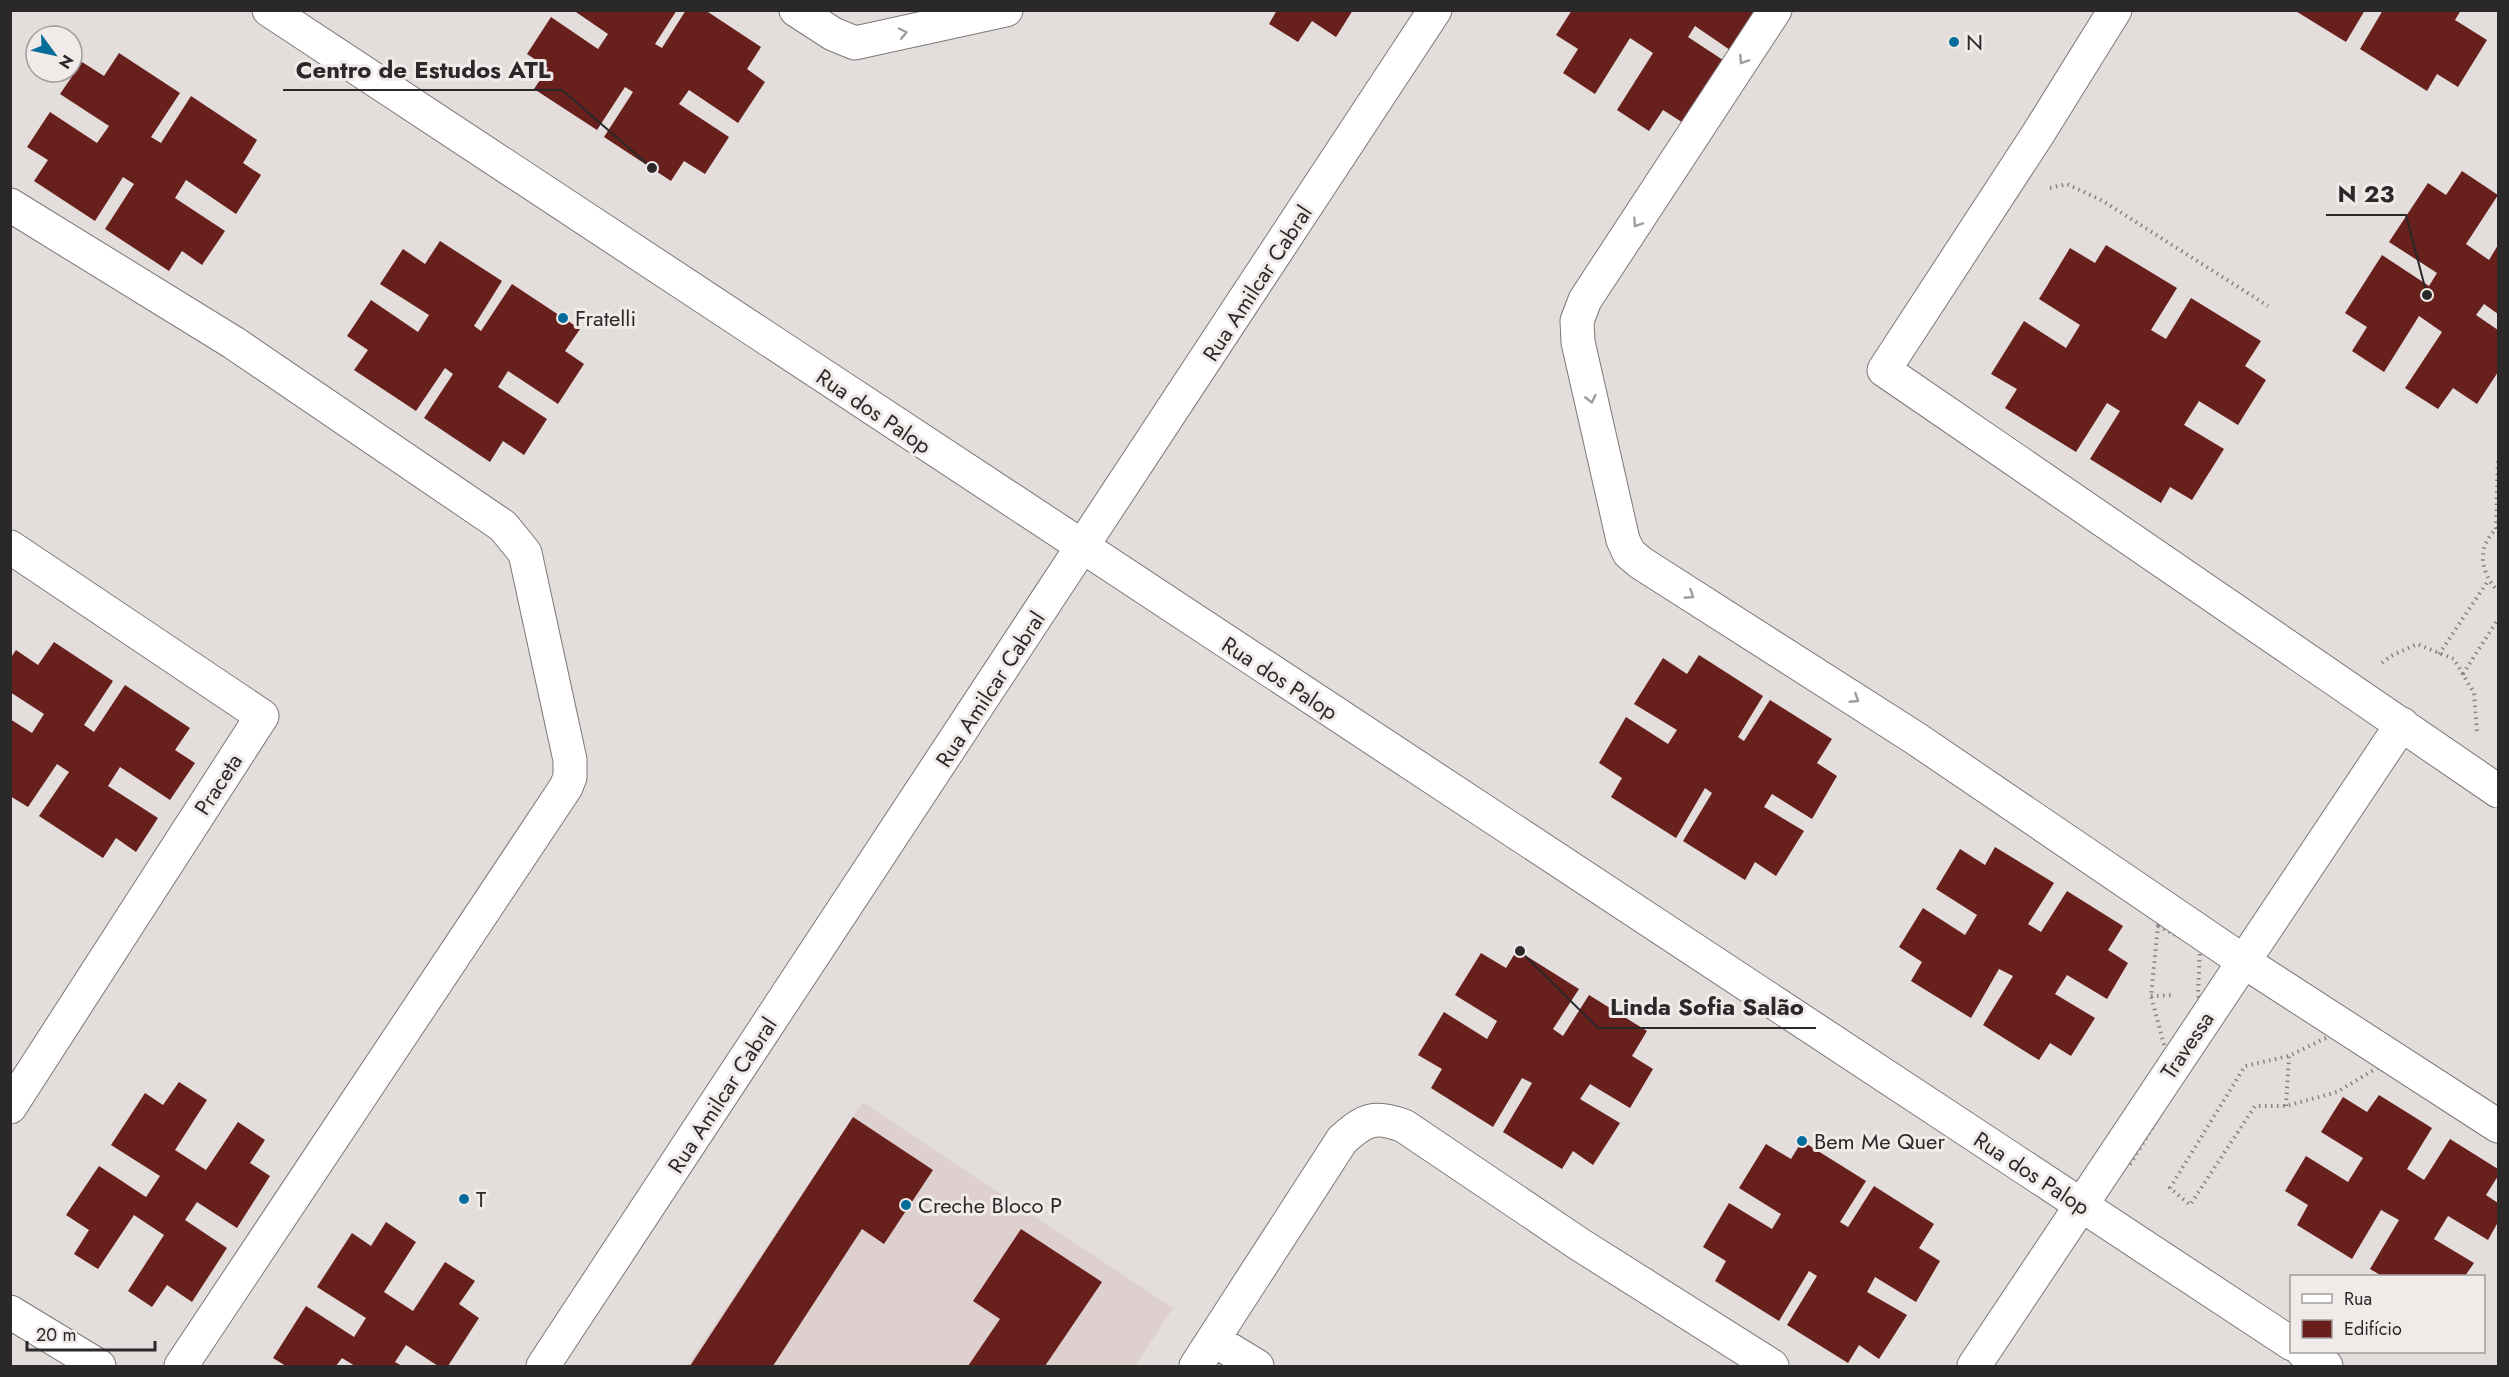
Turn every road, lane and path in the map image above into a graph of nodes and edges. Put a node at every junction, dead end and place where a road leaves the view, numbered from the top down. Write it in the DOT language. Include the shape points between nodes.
graph roads {
  1 [pos="269,10"];
  2 [pos="796,10"];
  3 [pos="1006,10"];
  4 [pos="1436,10"];
  5 [pos="1775,10"];
  6 [pos="2115,10"];
  7 [pos="2044,189"];
  8 [pos="10,205"];
  9 [pos="2268,306"];
  10 [pos="2499,457"];
  11 [pos="2497,529"];
  12 [pos="10,547"];
  13 [pos="1082,549"];
  14 [pos="2488,581"];
  15 [pos="2499,591"];
  16 [pos="2499,620"];
  17 [pos="2439,654"];
  18 [pos="2374,670"];
  19 [pos="2463,674"];
  20 [pos="2402,724"];
  21 [pos="2484,737"];
  22 [pos="2499,791"];
  23 [pos="2243,961"];
  24 [pos="2289,1056"];
  25 [pos="2286,1106"];
  26 [pos="10,1107"];
  27 [pos="2499,1126"];
  28 [pos="2081,1205"];
  29 [pos="10,1312"];
  30 [pos="1214,1340"];
  31 [pos="2290,1343"];
  32 [pos="2305,1353"];
  33 [pos="99,1366"];
  34 [pos="181,1366"];
  35 [pos="543,1366"];
  36 [pos="1196,1366"];
  37 [pos="1257,1366"];
  38 [pos="1772,1366"];
  39 [pos="1974,1366"];
  40 [pos="2326,1366"];
  1 -- 13 [label="street, Rua dos Palop"];
  2 -- 3 [label="street, one-way" via="855,43"];
  4 -- 13 [label="street, Rua Amilcar Cabral"];
  5 -- 23 [label="street, one-way" via="1584,300 1577,321 1578,342 1629,553 1915,738"];
  6 -- 20 [label="street" via="1884,370"];
  7 -- 9 [label="path" via="2067,184 2103,201"];
  8 -- 34 [label="street" via="234,343 503,526 525,553 570,760 566,787"];
  10 -- 11 [label="path"];
  11 -- 14 [label="path" via="2487,540 2483,553"];
  12 -- 26 [label="street, Praceta" via="262,716"];
  13 -- 28 [label="street, Rua dos Palop"];
  13 -- 35 [label="street, Rua Amilcar Cabral"];
  14 -- 15 [label="path"];
  14 -- 17 [label="path"];
  16 -- 19 [label="path"];
  17 -- 18 [label="path" via="2417,644 2391,656"];
  17 -- 19 [label="path" via="2454,659"];
  19 -- 21 [label="path" via="2474,693 2477,732"];
  20 -- 22 [label="street"];
  20 -- 23 [label="street, Travessa"];
  23 -- 27 [label="street"];
  23 -- 28 [label="street, Travessa"];
  24 -- 25 [label="path"];
  24 -- 25 [label="path" via="2332,1035 2387,1062 2337,1092"];
  24 -- 25 [label="path" via="2245,1066 2170,1188 2190,1205 2255,1106"];
  28 -- 31 [label="street, Rua dos Palop"];
  28 -- 39 [label="street, Travessa"];
  29 -- 33 [label="street"];
  30 -- 36 [label="street"];
  30 -- 37 [label="street"];
  30 -- 38 [label="street" via="1342,1140 1359,1124 1388,1120 1404,1126 1579,1244"];
  32 -- 40 [label="street"];
}
